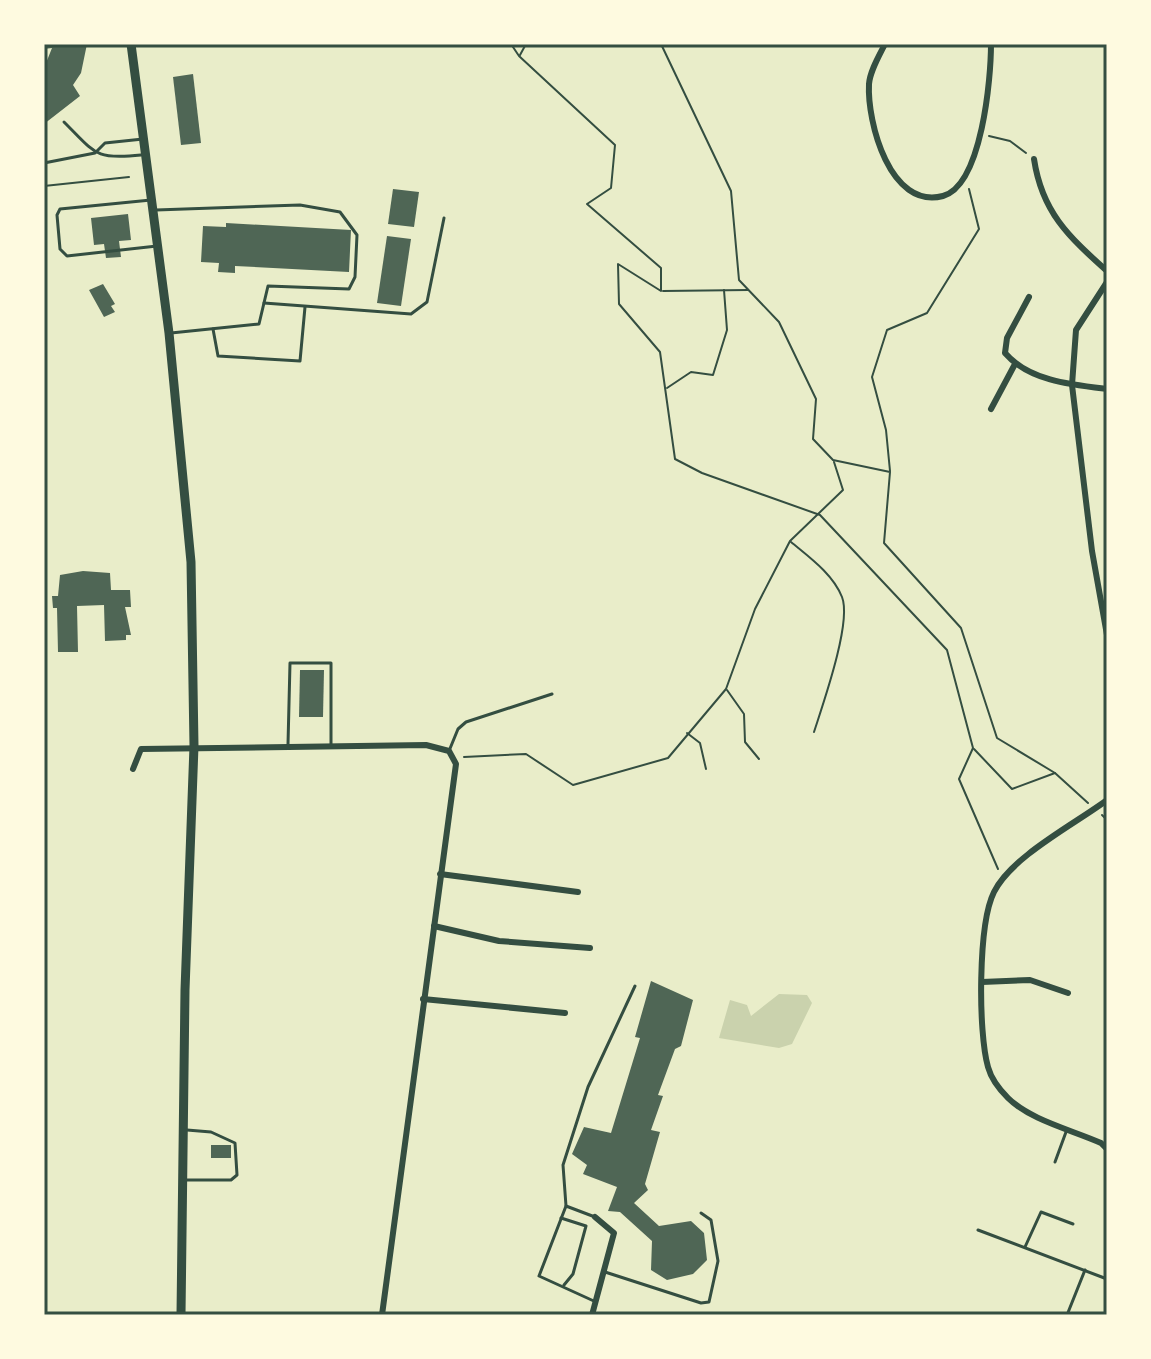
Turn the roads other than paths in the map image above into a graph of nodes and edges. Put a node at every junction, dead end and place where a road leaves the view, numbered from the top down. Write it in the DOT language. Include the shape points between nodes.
graph roads {
  1 [pos="131,44"];
  2 [pos="885,44"];
  3 [pos="991,44"];
  4 [pos="64,122"];
  5 [pos="143,139"];
  6 [pos="95,153"];
  7 [pos="145,155"];
  8 [pos="1034,159"];
  9 [pos="44,163"];
  10 [pos="152,205"];
  11 [pos="444,218"];
  12 [pos="157,246"];
  13 [pos="1107,271"];
  14 [pos="1107,282"];
  15 [pos="1029,297"];
  16 [pos="264,303"];
  17 [pos="305,307"];
  18 [pos="213,329"];
  19 [pos="169,333"];
  20 [pos="1015,364"];
  21 [pos="1072,385"];
  22 [pos="1107,389"];
  23 [pos="991,409"];
  24 [pos="1107,635"];
  25 [pos="552,694"];
  26 [pos="288,744"];
  27 [pos="331,744"];
  28 [pos="194,746"];
  29 [pos="449,751"];
  30 [pos="133,769"];
  31 [pos="1107,800"];
  32 [pos="440,874"];
  33 [pos="578,892"];
  34 [pos="434,926"];
  35 [pos="590,948"];
  36 [pos="982,982"];
  37 [pos="635,986"];
  38 [pos="1068,993"];
  39 [pos="423,999"];
  40 [pos="565,1013"];
  41 [pos="1067,1128"];
  42 [pos="183,1130"];
  43 [pos="1107,1149"];
  44 [pos="1055,1162"];
  45 [pos="183,1180"];
  46 [pos="566,1206"];
  47 [pos="701,1213"];
  48 [pos="595,1217"];
  49 [pos="561,1218"];
  50 [pos="1073,1224"];
  51 [pos="978,1230"];
  52 [pos="1025,1247"];
  53 [pos="1085,1270"];
  54 [pos="605,1272"];
  55 [pos="1107,1279"];
  56 [pos="564,1285"];
  57 [pos="596,1302"];
  58 [pos="181,1315"];
  59 [pos="382,1315"];
  60 [pos="592,1315"];
  61 [pos="1067,1315"];
  1 -- 5 [label="main road"];
  2 -- 3 [label="street" via="869,80 869,110 896,181 919,197 944,196 961,183 980,134"];
  4 -- 6 [label="lane"];
  5 -- 6 [label="lane" via="105,143"];
  5 -- 7 [label="main road"];
  6 -- 7 [label="lane" via="109,158"];
  6 -- 9 [label="lane"];
  7 -- 10 [label="main road"];
  8 -- 13 [label="street" via="1039,190 1066,234"];
  10 -- 12 [label="main road"];
  10 -- 12 [label="lane" via="60,209 60,249 67,256"];
  10 -- 16 [label="lane" via="300,205 340,212 357,235 355,277 349,289 268,286"];
  11 -- 17 [label="lane" via="427,302 411,314"];
  12 -- 19 [label="main road"];
  14 -- 21 [label="street" via="1076,330"];
  15 -- 20 [label="street" via="1007,338 1005,353"];
  16 -- 17 [label="lane"];
  16 -- 18 [label="lane" via="259,324"];
  17 -- 18 [label="lane" via="300,361 218,356"];
  18 -- 19 [label="lane"];
  19 -- 28 [label="main road" via="190,536"];
  20 -- 21 [label="street"];
  20 -- 23 [label="street"];
  21 -- 22 [label="street"];
  21 -- 24 [label="street"];
  25 -- 29 [label="lane" via="466,722"];
  26 -- 27 [label="street"];
  26 -- 27 [label="lane" via="290,663 331,663"];
  26 -- 28 [label="street"];
  27 -- 29 [label="street" via="426,745"];
  28 -- 30 [label="street" via="141,749"];
  28 -- 42 [label="main road"];
  29 -- 32 [label="street" via="456,764 454,796"];
  31 -- 36 [label="street" via="994,892"];
  32 -- 33 [label="street"];
  32 -- 34 [label="street"];
  34 -- 35 [label="street" via="499,941"];
  34 -- 39 [label="street"];
  36 -- 38 [label="street" via="1030,980"];
  36 -- 41 [label="street" via="988,1069 999,1088 1027,1111"];
  37 -- 46 [label="lane" via="588,1087 563,1165"];
  39 -- 40 [label="street"];
  39 -- 59 [label="street"];
  41 -- 43 [label="street"];
  41 -- 44 [label="lane"];
  42 -- 45 [label="main road"];
  42 -- 45 [label="lane" via="211,1132 235,1143 237,1162 237,1175 231,1180"];
  45 -- 58 [label="main road"];
  46 -- 48 [label="lane"];
  46 -- 49 [label="lane"];
  47 -- 54 [label="lane" via="711,1220 718,1261 709,1302"];
  48 -- 54 [label="street" via="614,1233"];
  49 -- 56 [label="lane" via="539,1276"];
  49 -- 56 [label="lane" via="586,1226 573,1274"];
  50 -- 52 [label="lane" via="1041,1212"];
  51 -- 52 [label="lane"];
  52 -- 53 [label="lane"];
  53 -- 55 [label="lane"];
  53 -- 61 [label="lane"];
  54 -- 57 [label="street"];
  56 -- 57 [label="lane"];
  57 -- 60 [label="street"];
}
